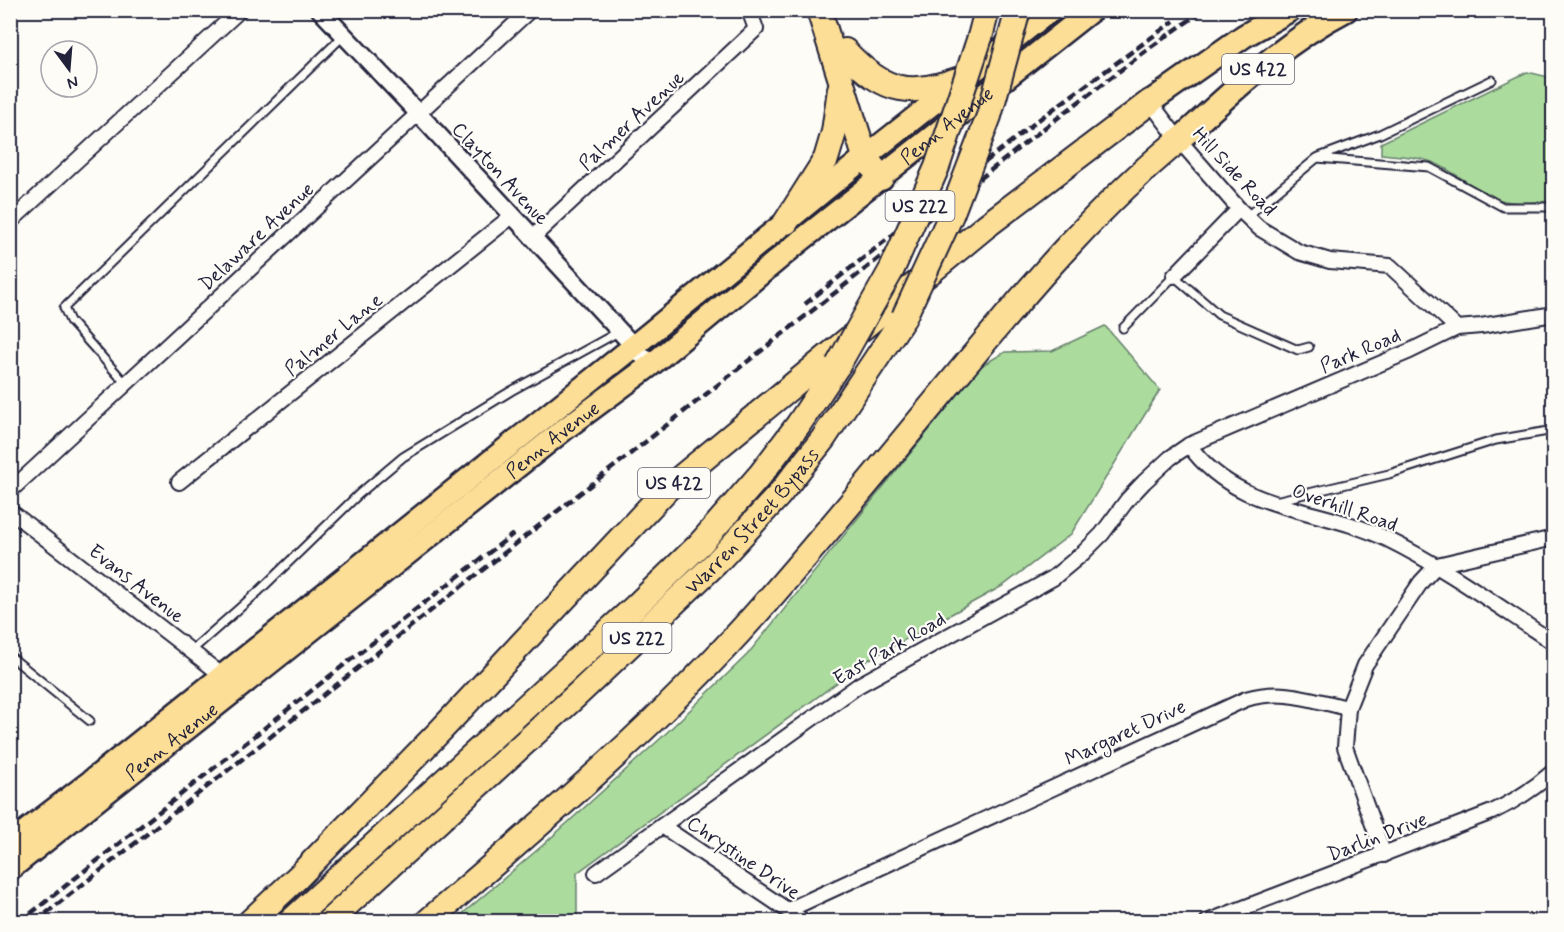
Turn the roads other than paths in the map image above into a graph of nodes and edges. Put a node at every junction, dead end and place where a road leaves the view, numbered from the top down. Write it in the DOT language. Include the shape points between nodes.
graph roads {
  1 [pos="240,10"];
  2 [pos="320,10"];
  3 [pos="530,10"];
  4 [pos="749,10"];
  5 [pos="819,10"];
  6 [pos="833,10"];
  7 [pos="985,10"];
  8 [pos="1018,10"];
  9 [pos="1051,10"];
  10 [pos="1092,10"];
  11 [pos="1290,10"];
  12 [pos="1346,10"];
  13 [pos="344,35"];
  14 [pos="845,51"];
  15 [pos="966,77"];
  16 [pos="841,80"];
  17 [pos="1492,80"];
  18 [pos="1150,102"];
  19 [pos="418,113"];
  20 [pos="1179,140"];
  21 [pos="870,153"];
  22 [pos="1317,158"];
  23 [pos="881,178"];
  24 [pos="1554,207"];
  25 [pos="1243,213"];
  26 [pos="512,216"];
  27 [pos="10,222"];
  28 [pos="786,222"];
  29 [pos="532,238"];
  30 [pos="1174,276"];
  31 [pos="1554,314"];
  32 [pos="1123,328"];
  33 [pos="1457,328"];
  34 [pos="627,339"];
  35 [pos="1309,347"];
  36 [pos="651,365"];
  37 [pos="127,385"];
  38 [pos="1554,430"];
  39 [pos="1189,445"];
  40 [pos="179,482"];
  41 [pos="10,491"];
  42 [pos="1270,502"];
  43 [pos="10,511"];
  44 [pos="1554,538"];
  45 [pos="1437,565"];
  46 [pos="1554,643"];
  47 [pos="192,650"];
  48 [pos="10,656"];
  49 [pos="230,682"];
  50 [pos="1347,708"];
  51 [pos="90,721"];
  52 [pos="1554,771"];
  53 [pos="662,826"];
  54 [pos="10,843"];
  55 [pos="1384,855"];
  56 [pos="10,869"];
  57 [pos="596,873"];
  58 [pos="788,910"];
  59 [pos="250,921"];
  60 [pos="290,921"];
  61 [pos="328,921"];
  62 [pos="427,921"];
  63 [pos="805,921"];
  64 [pos="1207,921"];
  1 -- 27 [label="street"];
  2 -- 13 [label="street, Clayton Avenue"];
  3 -- 19 [label="street, Delaware Avenue"];
  4 -- 29 [label="street, Palmer Avenue" via="756,29"];
  5 -- 16 [label="highway"];
  6 -- 14 [label="highway"];
  7 -- 60 [label="highway, Warren Street Bypass / US 222, bridge" via="980,37 937,167 892,269 838,365 767,466 700,544 634,607"];
  8 -- 61 [label="highway, Warren Street Bypass / US 222, bridge" via="988,116 951,215 904,317 823,439 778,496 716,563"];
  9 -- 15 [label="main road, Penn Avenue"];
  10 -- 23 [label="main road, Penn Avenue"];
  11 -- 18 [label="highway, US 422" via="1244,36"];
  12 -- 20 [label="highway, US 422" via="1274,56"];
  13 -- 19 [label="street, Clayton Avenue"];
  13 -- 37 [label="lane" via="64,308 70,321"];
  14 -- 15 [label="highway" via="863,70 894,87 927,88"];
  14 -- 21 [label="highway"];
  15 -- 21 [label="main road, Penn Avenue"];
  16 -- 21 [label="highway"];
  16 -- 28 [label="highway" via="826,159"];
  17 -- 22 [label="lane" via="1380,134"];
  18 -- 20 [label="street, Hill Side Road"];
  18 -- 59 [label="highway, US 422" via="986,226 667,489 401,771"];
  19 -- 26 [label="street, Clayton Avenue"];
  19 -- 37 [label="street, Delaware Avenue"];
  20 -- 25 [label="street, Hill Side Road"];
  20 -- 62 [label="highway, US 422" via="1091,220 699,676 585,785"];
  21 -- 23 [label="highway"];
  21 -- 28 [label="main road, Penn Avenue"];
  22 -- 24 [label="lane" via="1429,167 1503,207"];
  22 -- 25 [label="lane"];
  23 -- 36 [label="main road, Penn Avenue"];
  25 -- 30 [label="street"];
  25 -- 33 [label="street, Hill Side Road" via="1259,228 1299,252 1330,261 1390,266"];
  26 -- 29 [label="street, Clayton Avenue"];
  26 -- 40 [label="street, Palmer Lane"];
  28 -- 34 [label="main road, Penn Avenue"];
  29 -- 34 [label="street, Clayton Avenue"];
  30 -- 32 [label="lane"];
  30 -- 35 [label="lane" via="1219,315 1298,350"];
  31 -- 33 [label="street, Park Road"];
  33 -- 39 [label="street, Park Road"];
  34 -- 36 [label="street, Clayton Avenue"];
  34 -- 47 [label="lane" via="511,391 403,457"];
  34 -- 49 [label="main road, Penn Avenue"];
  36 -- 49 [label="main road, Penn Avenue"];
  37 -- 41 [label="street, Delaware Avenue"];
  38 -- 42 [label="lane" via="1496,440 1389,474"];
  39 -- 42 [label="street, Overhill Road" via="1199,459 1234,488"];
  39 -- 53 [label="street, East Park Road" via="1144,482 1102,534 1053,578 859,685"];
  42 -- 45 [label="street, Overhill Road" via="1384,538"];
  43 -- 47 [label="street, Evans Avenue"];
  44 -- 45 [label="street"];
  45 -- 46 [label="street, Overhill Road"];
  45 -- 50 [label="street" via="1420,582 1365,665"];
  47 -- 49 [label="street, Evans Avenue"];
  48 -- 51 [label="lane"];
  49 -- 54 [label="main road, Penn Avenue"];
  49 -- 56 [label="main road, Penn Avenue"];
  50 -- 55 [label="street" via="1345,747"];
  50 -- 58 [label="street, Margaret Drive" via="1282,693 1246,699"];
  52 -- 55 [label="street, Darlin Drive" via="1510,804"];
  53 -- 57 [label="street, East Park Road"];
  53 -- 58 [label="street, Chrystine Drive"];
  55 -- 64 [label="street, Darlin Drive"];
  58 -- 63 [label="street, Chrystine Drive"];
}
